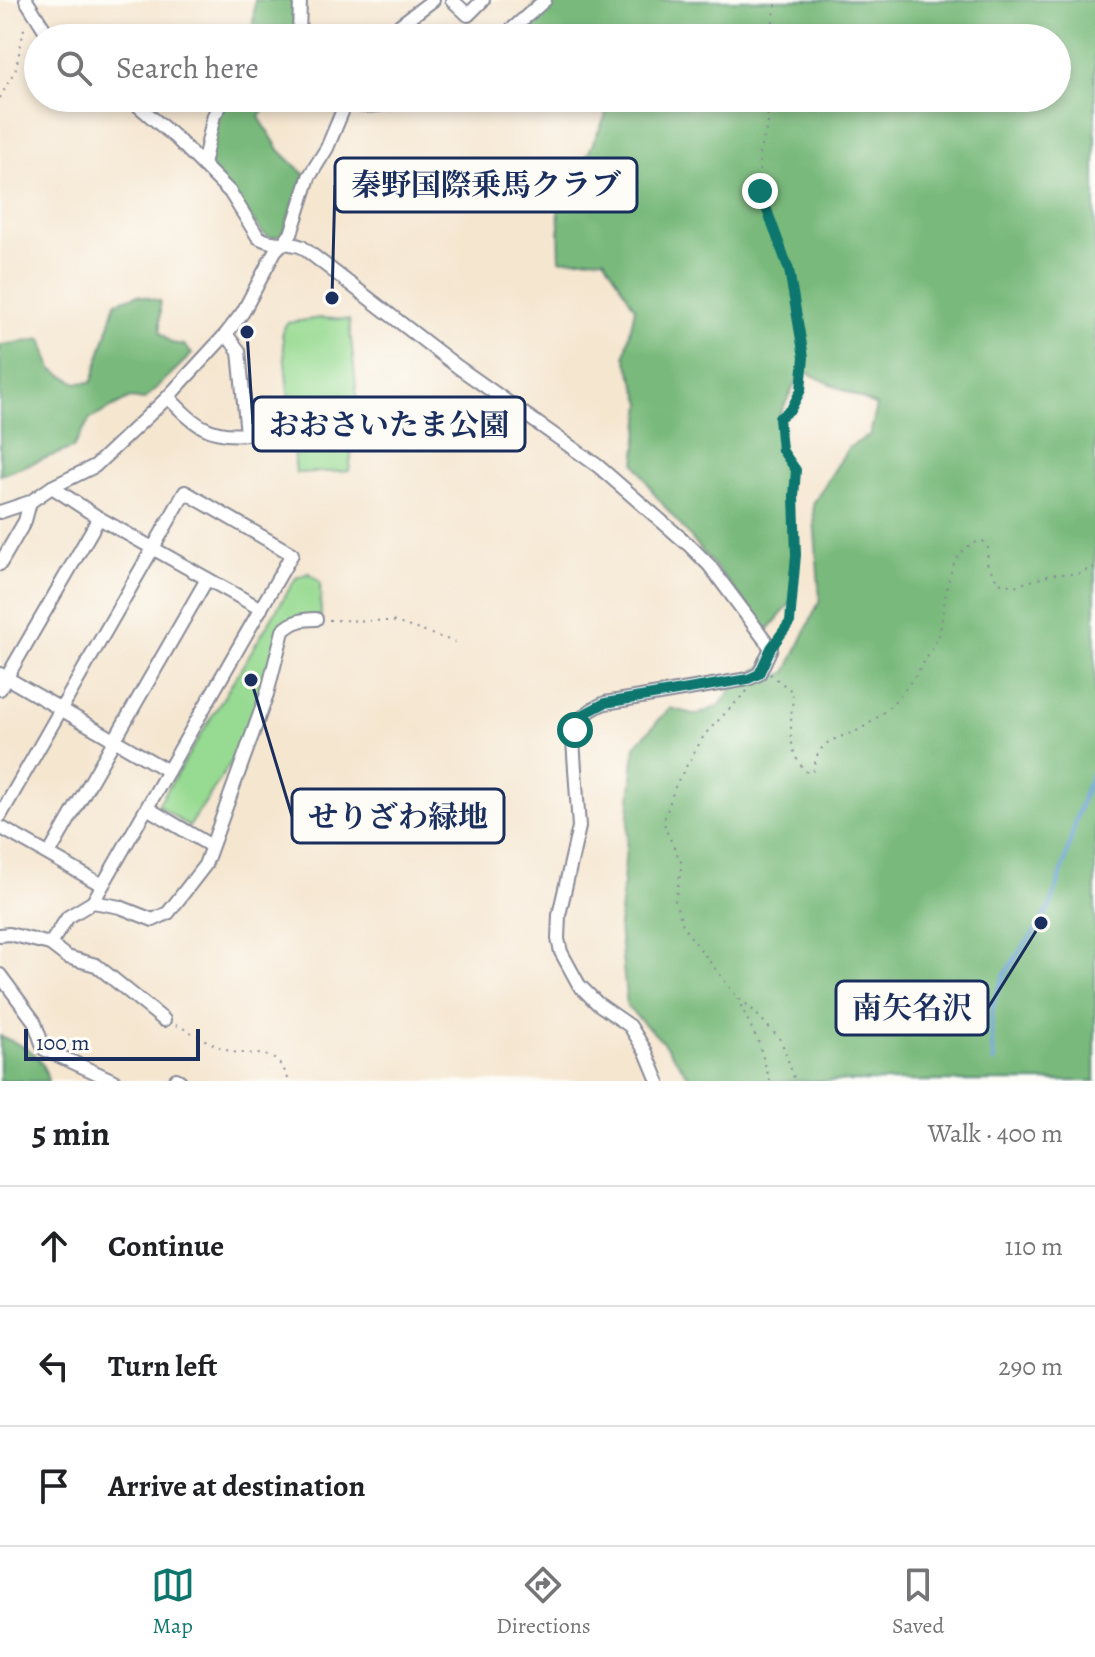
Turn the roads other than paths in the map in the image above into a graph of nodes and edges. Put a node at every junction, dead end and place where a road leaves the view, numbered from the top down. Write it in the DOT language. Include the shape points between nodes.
graph roads {
  1 [pos="300,0"];
  2 [pos="433,0"];
  3 [pos="452,0"];
  4 [pos="483,0"];
  5 [pos="545,0"];
  6 [pos="27,1"];
  7 [pos="41,24"];
  8 [pos="299,24"];
  9 [pos="401,24"];
  10 [pos="518,24"];
  11 [pos="144,112"];
  12 [pos="216,112"];
  13 [pos="341,112"];
  14 [pos="203,165"];
  15 [pos="282,243"];
  16 [pos="226,334"];
  17 [pos="168,397"];
  18 [pos="52,487"];
  19 [pos="30,502"];
  20 [pos="0,512"];
  21 [pos="99,518"];
  22 [pos="153,547"];
  23 [pos="0,564"];
  24 [pos="207,579"];
  25 [pos="261,609"];
  26 [pos="316,619"];
  27 [pos="2,680"];
  28 [pos="61,709"];
  29 [pos="115,740"];
  30 [pos="168,771"];
  31 [pos="147,808"];
  32 [pos="0,816"];
  33 [pos="0,827"];
  34 [pos="211,846"];
  35 [pos="49,854"];
  36 [pos="102,885"];
  37 [pos="93,902"];
  38 [pos="0,935"];
  39 [pos="50,944"];
  40 [pos="0,975"];
  41 [pos="164,1020"];
  42 [pos="114,1081"];
  43 [pos="658,1081"];
  1 -- 8 [label="street"];
  2 -- 9 [label="street"];
  3 -- 4 [label="street" via="468,15"];
  5 -- 10 [label="street"];
  6 -- 7 [label="street"];
  11 -- 14 [label="street"];
  12 -- 14 [label="street"];
  13 -- 15 [label="street" via="309,177 291,234"];
  14 -- 15 [label="street" via="238,203 258,237"];
  15 -- 16 [label="street"];
  15 -- 43 [label="street" via="302,247 598,466 709,565 771,648 761,672 748,679 605,703 586,713 575,730 579,827 559,915 561,952 579,985 630,1026"];
  16 -- 17 [label="street"];
  16 -- 17 [label="street" via="239,351 247,434 228,436 194,425"];
  17 -- 18 [label="street" via="95,466"];
  18 -- 19 [label="street"];
  18 -- 21 [label="street"];
  19 -- 20 [label="street"];
  19 -- 23 [label="street"];
  21 -- 22 [label="street"];
  21 -- 27 [label="street"];
  22 -- 24 [label="street"];
  22 -- 25 [label="street" via="185,492 292,554"];
  22 -- 28 [label="street"];
  24 -- 25 [label="street"];
  24 -- 29 [label="street"];
  25 -- 30 [label="street"];
  26 -- 34 [label="street" via="302,619 283,631 267,694"];
  27 -- 28 [label="street"];
  28 -- 29 [label="street"];
  28 -- 32 [label="street"];
  29 -- 30 [label="street"];
  29 -- 35 [label="street"];
  30 -- 31 [label="street"];
  31 -- 34 [label="street"];
  31 -- 36 [label="street"];
  33 -- 35 [label="street"];
  34 -- 37 [label="street" via="198,877 168,913 153,920"];
  35 -- 36 [label="street"];
  36 -- 37 [label="street"];
  37 -- 39 [label="street" via="68,917"];
  38 -- 39 [label="street"];
  39 -- 41 [label="street" via="67,957 96,965"];
  40 -- 42 [label="street" via="34,1021 44,1049"];
}
